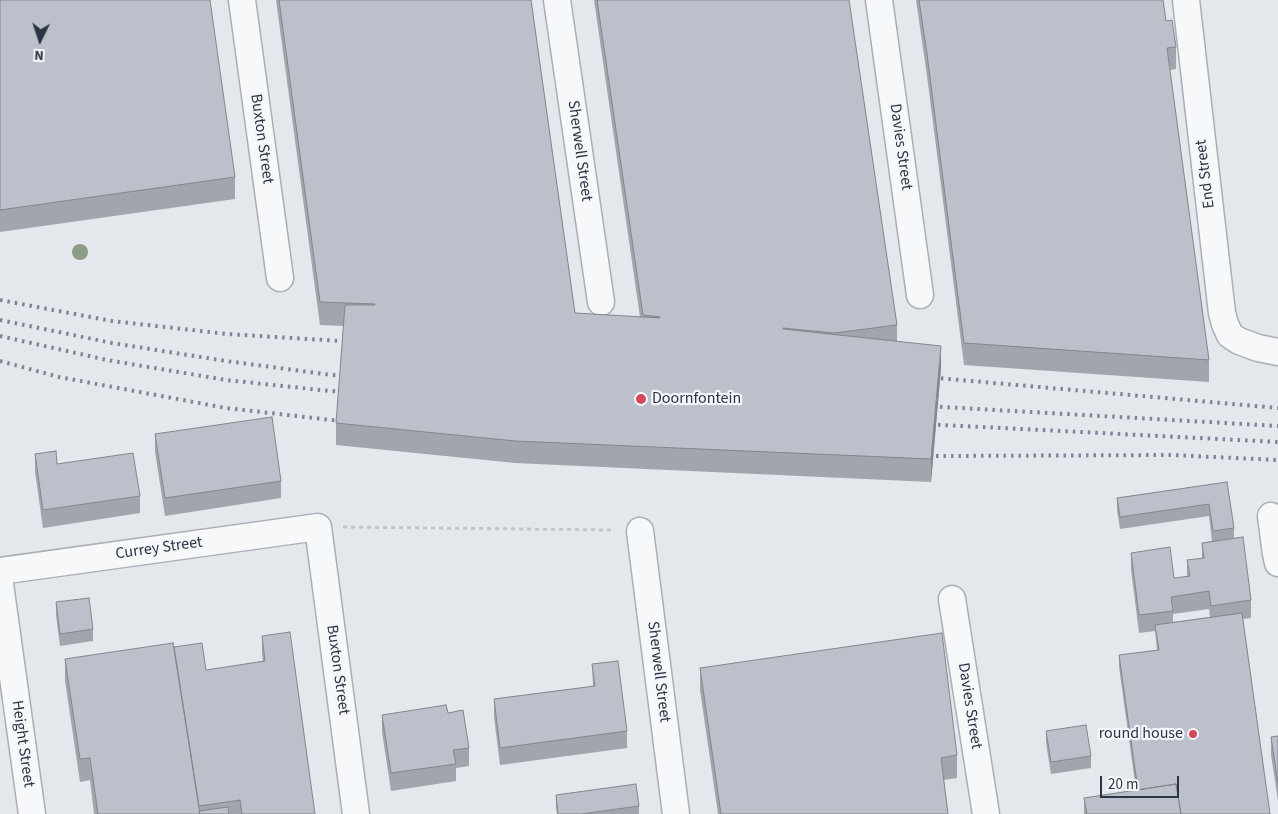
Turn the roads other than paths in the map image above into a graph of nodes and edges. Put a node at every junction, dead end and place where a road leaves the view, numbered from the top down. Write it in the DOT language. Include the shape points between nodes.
graph roads {
  1 [pos="242,0"];
  2 [pos="557,0"];
  3 [pos="879,0"];
  4 [pos="1186,0"];
  5 [pos="280,278"];
  6 [pos="920,294"];
  7 [pos="601,302"];
  8 [pos="1278,352"];
  9 [pos="1271,516"];
  10 [pos="318,527"];
  11 [pos="640,531"];
  12 [pos="1278,563"];
  13 [pos="0,571"];
  14 [pos="0,584"];
  15 [pos="952,599"];
  16 [pos="32,814"];
  17 [pos="356,814"];
  18 [pos="676,814"];
  19 [pos="986,814"];
  1 -- 5 [label="street, Buxton Street"];
  2 -- 7 [label="street, Sherwell Street"];
  3 -- 6 [label="street, Davies Street"];
  4 -- 8 [label="street, End Street" via="1225,324 1230,335 1239,341"];
  9 -- 12 [label="street"];
  10 -- 13 [label="street, Currey Street"];
  10 -- 17 [label="street, Buxton Street"];
  11 -- 18 [label="street, Sherwell Street"];
  14 -- 16 [label="street, Height Street"];
  15 -- 19 [label="street, Davies Street"];
}
